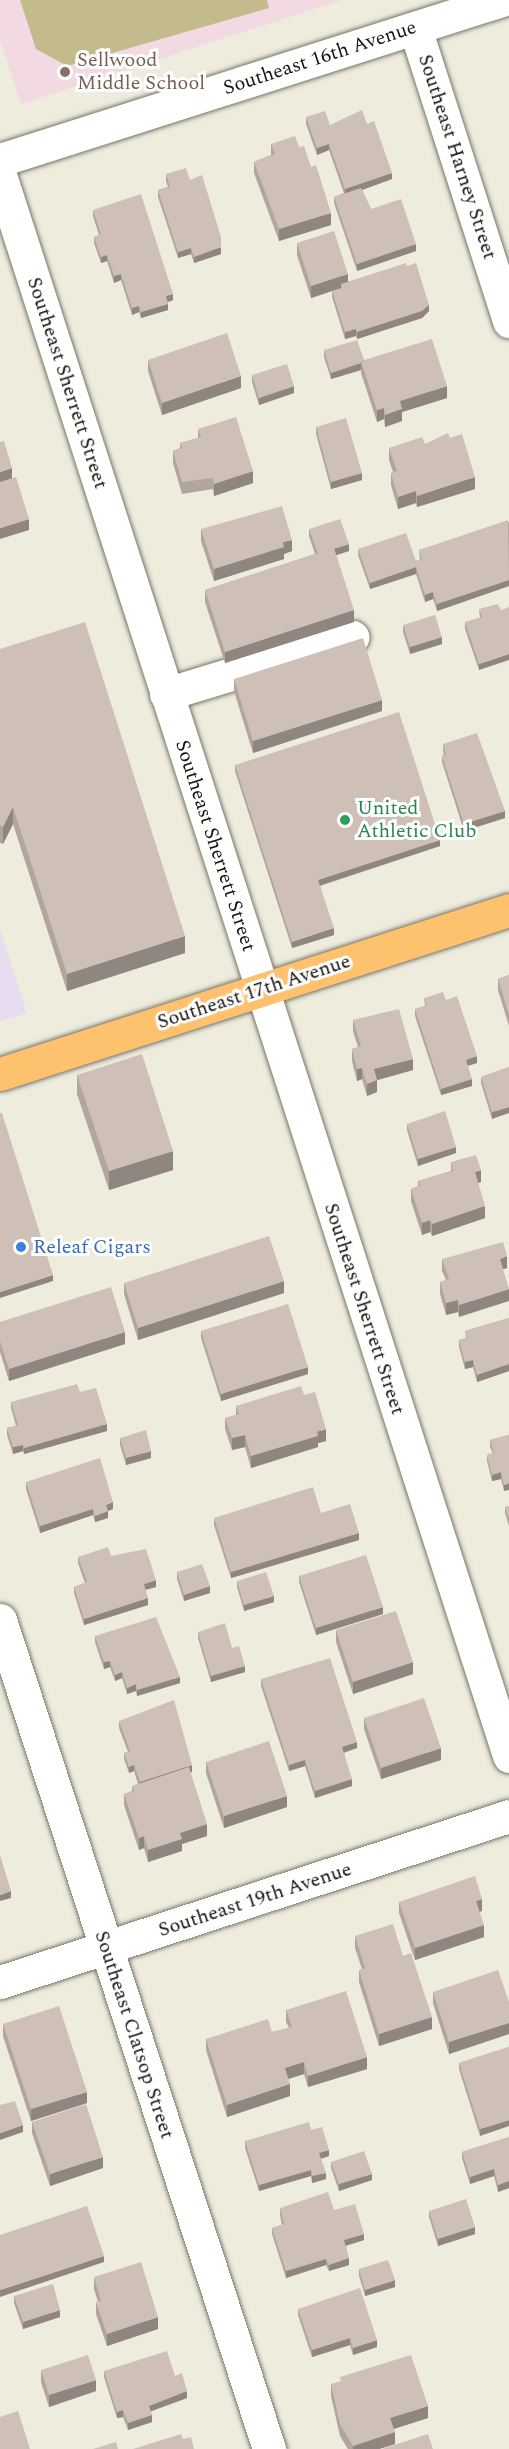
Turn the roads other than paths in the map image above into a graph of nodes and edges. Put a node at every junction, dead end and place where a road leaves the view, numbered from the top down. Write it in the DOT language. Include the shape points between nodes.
graph roads {
  1 [pos="502,0"];
  2 [pos="415,28"];
  3 [pos="0,160"];
  4 [pos="0,175"];
  5 [pos="509,321"];
  6 [pos="352,637"];
  7 [pos="166,694"];
  8 [pos="509,910"];
  9 [pos="261,990"];
  10 [pos="0,1074"];
  11 [pos="0,1620"];
  12 [pos="509,1756"];
  13 [pos="509,1816"];
  14 [pos="105,1949"];
  15 [pos="0,1982"];
  16 [pos="269,2449"];
  1 -- 2 [label="street, Southeast 16th Avenue"];
  2 -- 3 [label="street, Southeast 16th Avenue"];
  2 -- 5 [label="street, Southeast Harney Street"];
  4 -- 7 [label="street, Southeast Sherrett Street"];
  6 -- 7 [label="street"];
  7 -- 9 [label="street, Southeast Sherrett Street"];
  8 -- 9 [label="main road, Southeast 17th Avenue"];
  9 -- 10 [label="main road, Southeast 17th Avenue"];
  9 -- 12 [label="street, Southeast Sherrett Street"];
  11 -- 14 [label="street, Southeast Clatsop Street"];
  13 -- 14 [label="street, Southeast 19th Avenue"];
  14 -- 15 [label="street, Southeast 19th Avenue"];
  14 -- 16 [label="street, Southeast Clatsop Street"];
}
